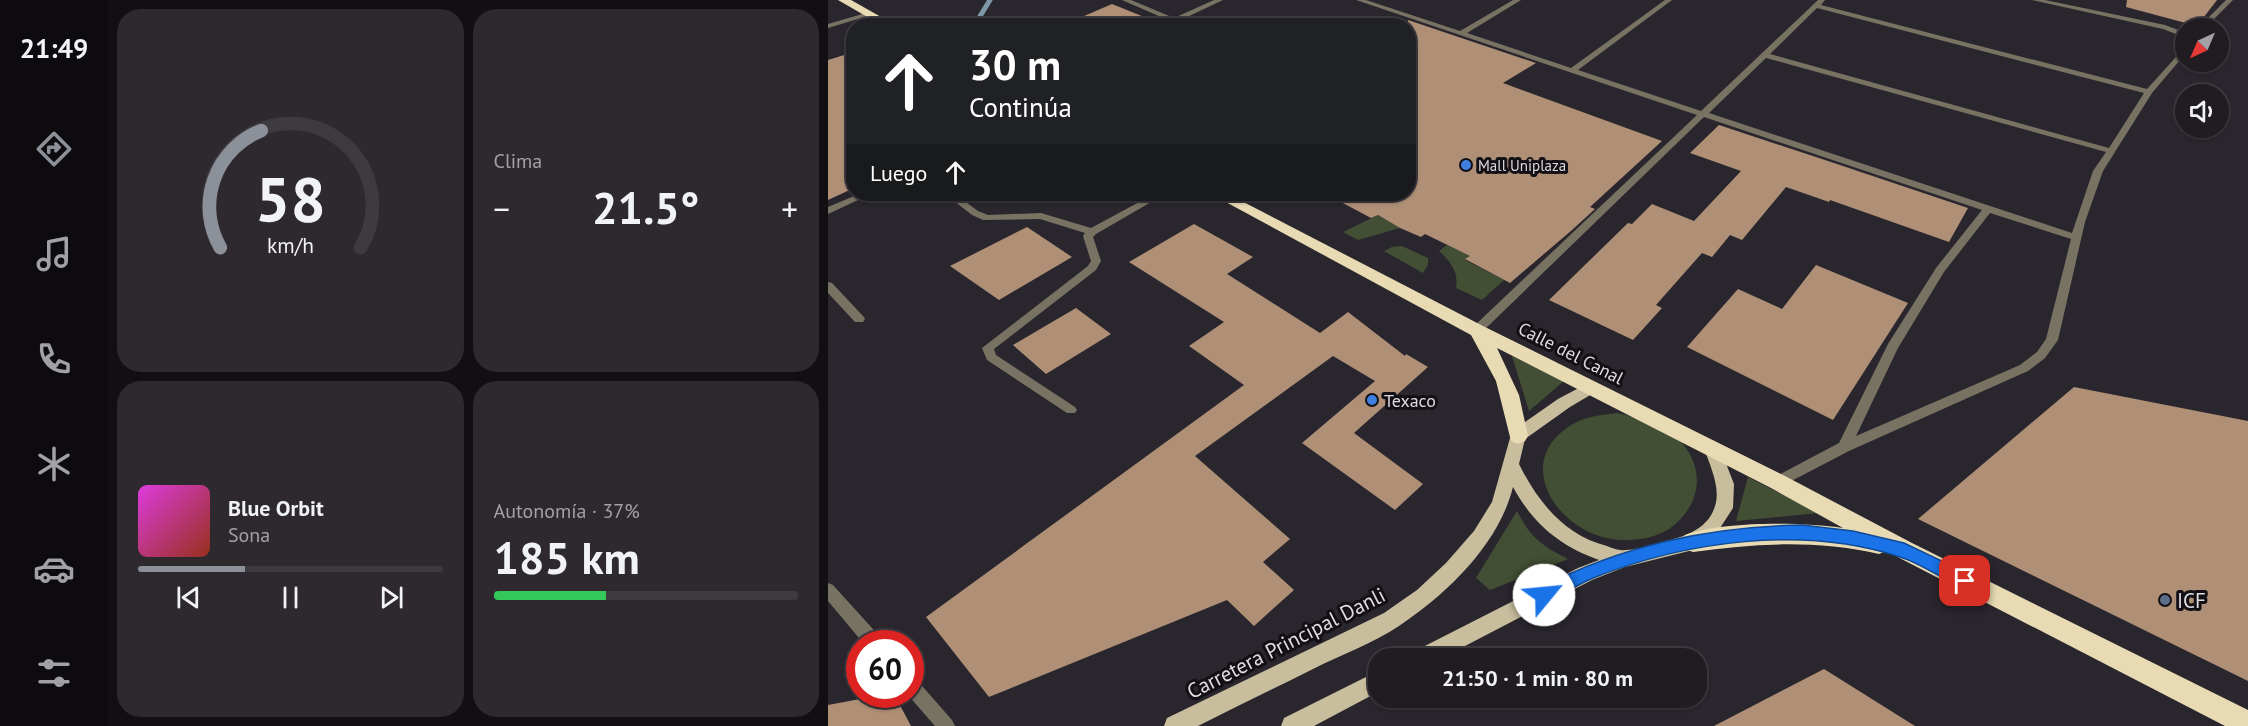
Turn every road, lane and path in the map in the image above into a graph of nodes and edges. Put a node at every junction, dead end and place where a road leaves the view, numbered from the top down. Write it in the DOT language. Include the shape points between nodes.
graph roads {
  1 [pos="843,0"];
  2 [pos="1125,0"];
  3 [pos="1220,0"];
  4 [pos="1359,0"];
  5 [pos="1518,0"];
  6 [pos="1669,0"];
  7 [pos="2035,0"];
  8 [pos="2230,0"];
  9 [pos="1372,2"];
  10 [pos="1819,3"];
  11 [pos="862,8"];
  12 [pos="879,18"];
  13 [pos="1168,18"];
  14 [pos="1178,18"];
  15 [pos="2211,18"];
  16 [pos="828,26"];
  17 [pos="2175,31"];
  18 [pos="1461,34"];
  19 [pos="1765,55"];
  20 [pos="2175,61"];
  21 [pos="1572,71"];
  22 [pos="2149,92"];
  23 [pos="1703,114"];
  24 [pos="2111,151"];
  25 [pos="850,201"];
  26 [pos="959,201"];
  27 [pos="1147,201"];
  28 [pos="1231,201"];
  29 [pos="1988,209"];
  30 [pos="828,211"];
  31 [pos="1092,232"];
  32 [pos="2077,238"];
  33 [pos="828,286"];
  34 [pos="859,319"];
  35 [pos="1477,330"];
  36 [pos="1592,387"];
  37 [pos="1071,410"];
  38 [pos="1518,436"];
  39 [pos="1845,447"];
  40 [pos="1712,448"];
  41 [pos="1511,465"];
  42 [pos="1778,482"];
  43 [pos="1694,542"];
  44 [pos="1904,550"];
  45 [pos="1624,560"];
  46 [pos="828,590"];
  47 [pos="862,630"];
  48 [pos="1441,648"];
  49 [pos="1368,686"];
  50 [pos="924,701"];
  51 [pos="2248,724"];
  52 [pos="946,726"];
  53 [pos="1175,726"];
  54 [pos="1292,726"];
  1 -- 11 [label="highway"];
  2 -- 13 [label="street"];
  3 -- 14 [label="street"];
  4 -- 9 [label="street"];
  5 -- 18 [label="street"];
  6 -- 21 [label="street"];
  7 -- 17 [label="street"];
  8 -- 15 [label="street"];
  9 -- 18 [label="street"];
  10 -- 19 [label="street"];
  10 -- 22 [label="street"];
  11 -- 12 [label="highway"];
  11 -- 16 [label="street"];
  18 -- 21 [label="street"];
  19 -- 23 [label="street"];
  19 -- 24 [label="street"];
  20 -- 22 [label="street"];
  21 -- 23 [label="street"];
  22 -- 24 [label="street"];
  23 -- 29 [label="street"];
  23 -- 35 [label="street"];
  24 -- 32 [label="street" via="2098,171"];
  25 -- 30 [label="street"];
  26 -- 31 [label="street" via="987,218 1041,216"];
  27 -- 31 [label="street"];
  28 -- 35 [label="highway, Calle del Canal"];
  29 -- 32 [label="street"];
  29 -- 39 [label="street" via="1940,270 1892,347"];
  31 -- 37 [label="street" via="1088,236 1096,261 1092,268 988,348 991,357"];
  32 -- 39 [label="street" via="2052,340 2041,355 2024,368"];
  33 -- 34 [label="street"];
  35 -- 36 [label="highway, Calle del Canal"];
  35 -- 38 [label="highway" via="1508,389"];
  36 -- 38 [label="main road"];
  36 -- 40 [label="highway, Calle del Canal"];
  38 -- 41 [label="main road, Carretera Principal Danli"];
  39 -- 42 [label="street"];
  40 -- 42 [label="highway, Calle del Canal"];
  40 -- 43 [label="main road" via="1725,484 1724,508 1707,533"];
  41 -- 45 [label="main road" via="1524,493 1548,525 1576,545"];
  41 -- 53 [label="main road, Carretera Principal Danli" via="1500,504 1480,537 1424,596 1391,620"];
  42 -- 44 [label="highway, Calle del Canal"];
  43 -- 44 [label="highway" via="1754,533 1802,532"];
  43 -- 45 [label="main road"];
  44 -- 51 [label="highway"];
  45 -- 48 [label="main road" via="1585,574"];
  46 -- 47 [label="street"];
  49 -- 54 [label="main road"];
  50 -- 52 [label="street"];
}
